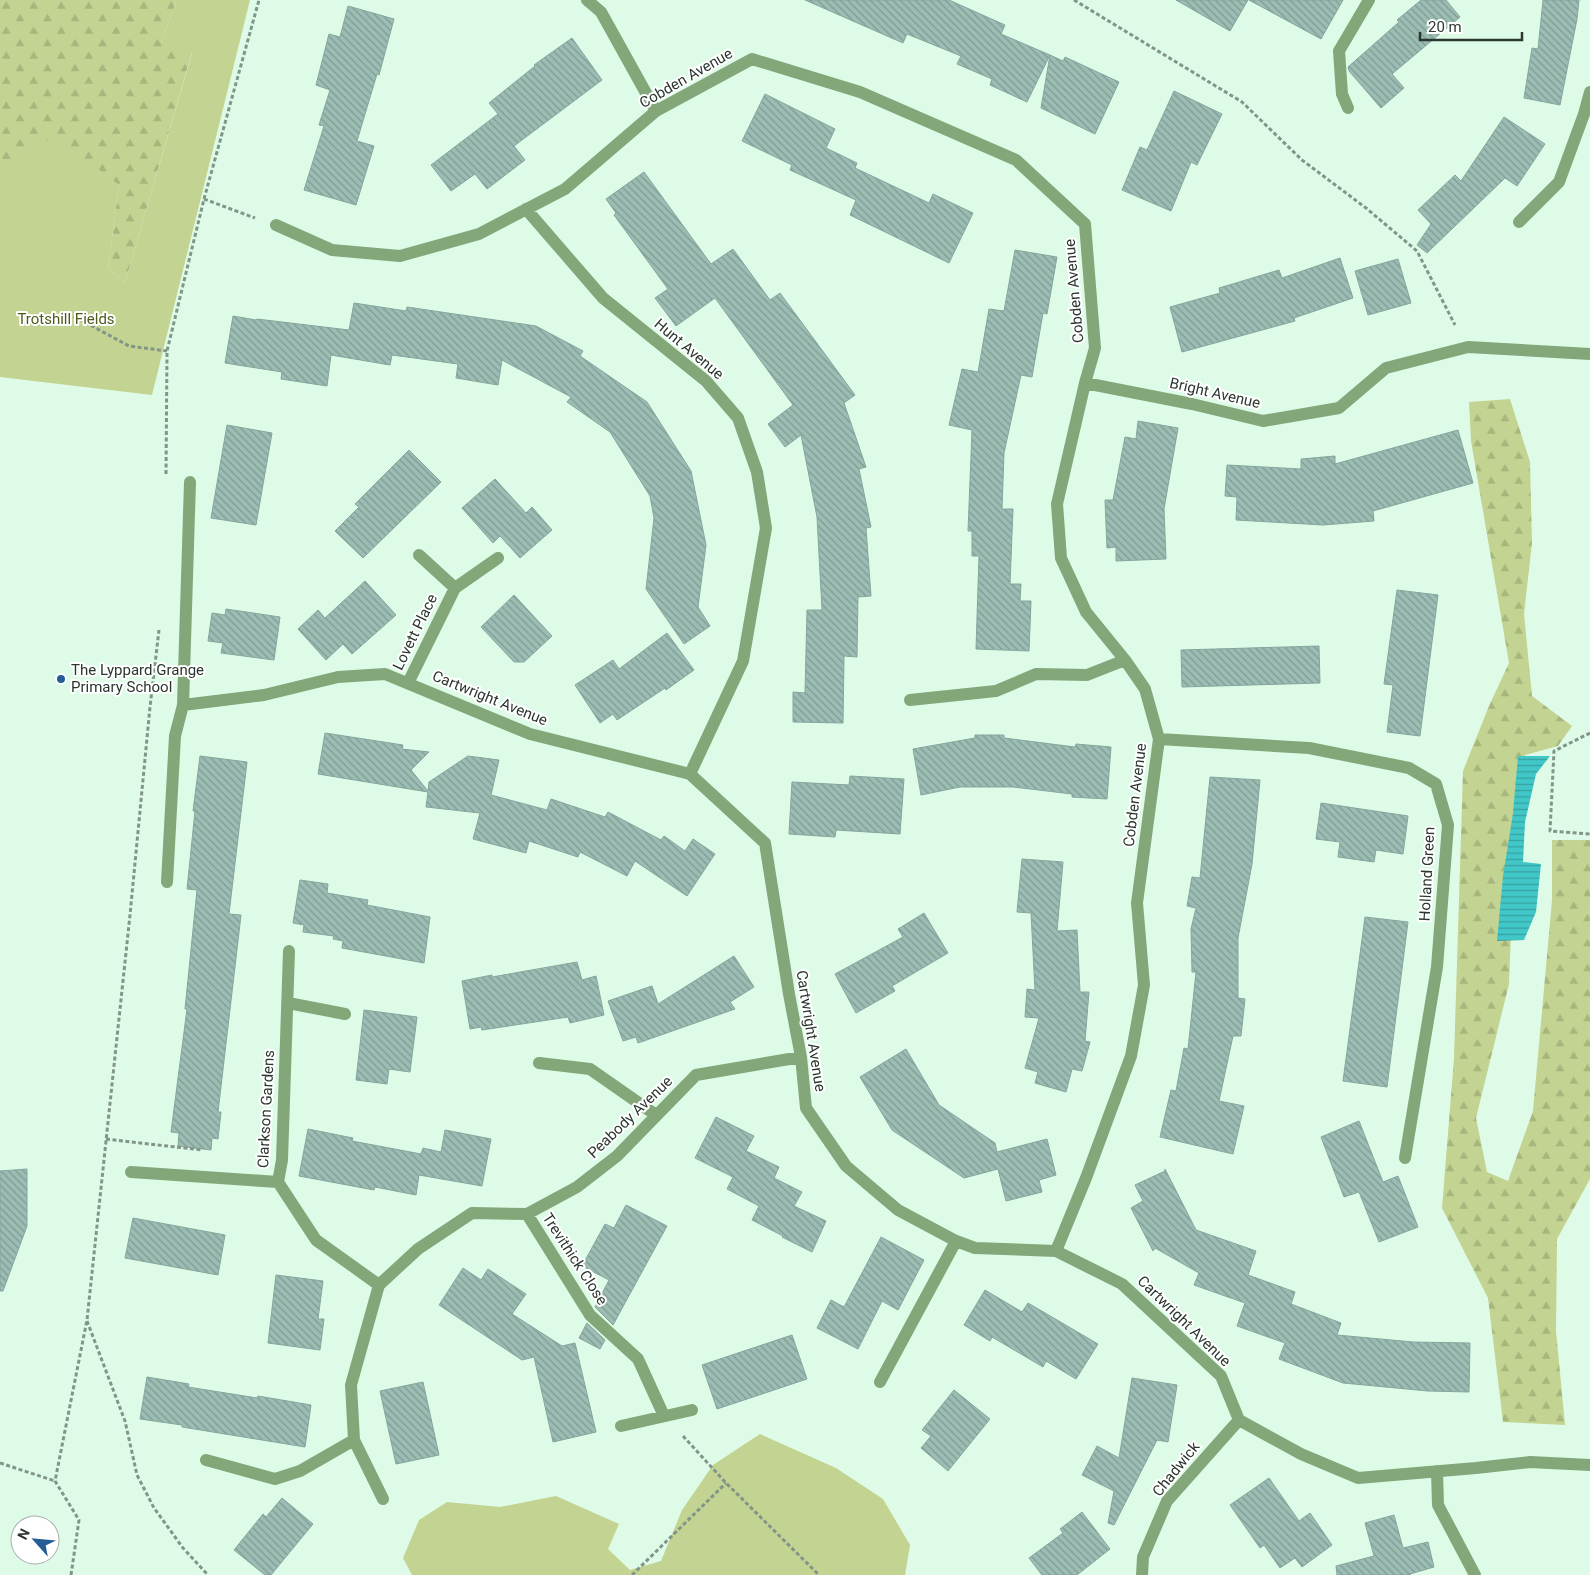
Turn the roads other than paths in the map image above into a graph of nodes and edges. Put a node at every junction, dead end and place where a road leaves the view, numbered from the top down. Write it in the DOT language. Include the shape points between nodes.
graph roads {
  1 [pos="587,0"];
  2 [pos="1369,0"];
  3 [pos="1590,92"];
  4 [pos="1348,108"];
  5 [pos="656,112"];
  6 [pos="526,209"];
  7 [pos="1519,222"];
  8 [pos="276,226"];
  9 [pos="1590,354"];
  10 [pos="1085,383"];
  11 [pos="190,482"];
  12 [pos="419,555"];
  13 [pos="498,558"];
  14 [pos="455,588"];
  15 [pos="1126,660"];
  16 [pos="408,683"];
  17 [pos="910,700"];
  18 [pos="182,705"];
  19 [pos="1159,739"];
  20 [pos="690,774"];
  21 [pos="167,882"];
  22 [pos="289,951"];
  23 [pos="288,1003"];
  24 [pos="345,1014"];
  25 [pos="801,1057"];
  26 [pos="539,1063"];
  27 [pos="656,1115"];
  28 [pos="1404,1158"];
  29 [pos="131,1172"];
  30 [pos="278,1182"];
  31 [pos="527,1214"];
  32 [pos="956,1241"];
  33 [pos="1056,1251"];
  34 [pos="379,1285"];
  35 [pos="880,1382"];
  36 [pos="692,1410"];
  37 [pos="664,1416"];
  38 [pos="1239,1420"];
  39 [pos="621,1426"];
  40 [pos="354,1440"];
  41 [pos="206,1460"];
  42 [pos="1590,1465"];
  43 [pos="1437,1471"];
  44 [pos="383,1499"];
  45 [pos="1142,1575"];
  46 [pos="1475,1575"];
  1 -- 5 [label="street" via="601,12"];
  2 -- 4 [label="street" via="1340,50 1342,94"];
  3 -- 7 [label="street" via="1560,182"];
  5 -- 6 [label="street, Cobden Avenue" via="565,189"];
  5 -- 10 [label="street, Cobden Avenue" via="752,58 860,92 1016,160 1085,224 1095,348"];
  6 -- 8 [label="street, Cobden Avenue" via="479,234 400,256 332,250"];
  6 -- 20 [label="street, Hunt Avenue" via="603,298 706,381 738,418 756,472 766,528 743,661"];
  9 -- 10 [label="street, Bright Avenue" via="1468,347 1386,368 1339,408 1263,421"];
  10 -- 15 [label="street, Cobden Avenue" via="1056,504 1061,558 1086,612"];
  11 -- 18 [label="street"];
  12 -- 14 [label="street"];
  13 -- 14 [label="street, Lovett Place"];
  14 -- 16 [label="street, Lovett Place"];
  15 -- 17 [label="street" via="1087,676 1036,674 996,692"];
  15 -- 19 [label="street, Cobden Avenue" via="1145,688"];
  16 -- 18 [label="street, Cartwright Avenue" via="385,674 338,677 264,695"];
  16 -- 20 [label="street, Cartwright Avenue" via="530,734"];
  18 -- 21 [label="street" via="176,736"];
  19 -- 28 [label="street, Holland Green" via="1309,748 1409,768 1436,784 1448,825 1437,967"];
  19 -- 33 [label="street, Cobden Avenue" via="1137,903 1144,985 1131,1056"];
  20 -- 25 [label="street, Cartwright Avenue" via="765,843"];
  22 -- 23 [label="street, Clarkson Gardens"];
  23 -- 24 [label="street"];
  23 -- 30 [label="street, Clarkson Gardens" via="282,1160"];
  25 -- 27 [label="street, Peabody Avenue" via="696,1075"];
  25 -- 32 [label="street, Cartwright Avenue" via="806,1108 846,1166 898,1210"];
  26 -- 27 [label="street" via="590,1068"];
  27 -- 31 [label="street, Peabody Avenue" via="617,1156 577,1187"];
  29 -- 30 [label="street"];
  30 -- 34 [label="street, Clarkson Gardens" via="316,1240"];
  31 -- 34 [label="street, Peabody Avenue" via="472,1213 418,1249"];
  31 -- 37 [label="street, Trevithick Close" via="590,1315 638,1359"];
  32 -- 33 [label="street, Cartwright Avenue" via="974,1248"];
  32 -- 35 [label="street"];
  33 -- 38 [label="street, Cartwright Avenue" via="1122,1284 1220,1376"];
  34 -- 40 [label="street" via="351,1385"];
  36 -- 37 [label="street"];
  37 -- 39 [label="street"];
  38 -- 43 [label="street" via="1301,1454 1358,1478"];
  38 -- 45 [label="street, Chadwick" via="1167,1501 1143,1556"];
  40 -- 41 [label="street" via="275,1480"];
  40 -- 44 [label="street"];
  42 -- 43 [label="street" via="1530,1462"];
  43 -- 46 [label="street" via="1438,1504"];
}
